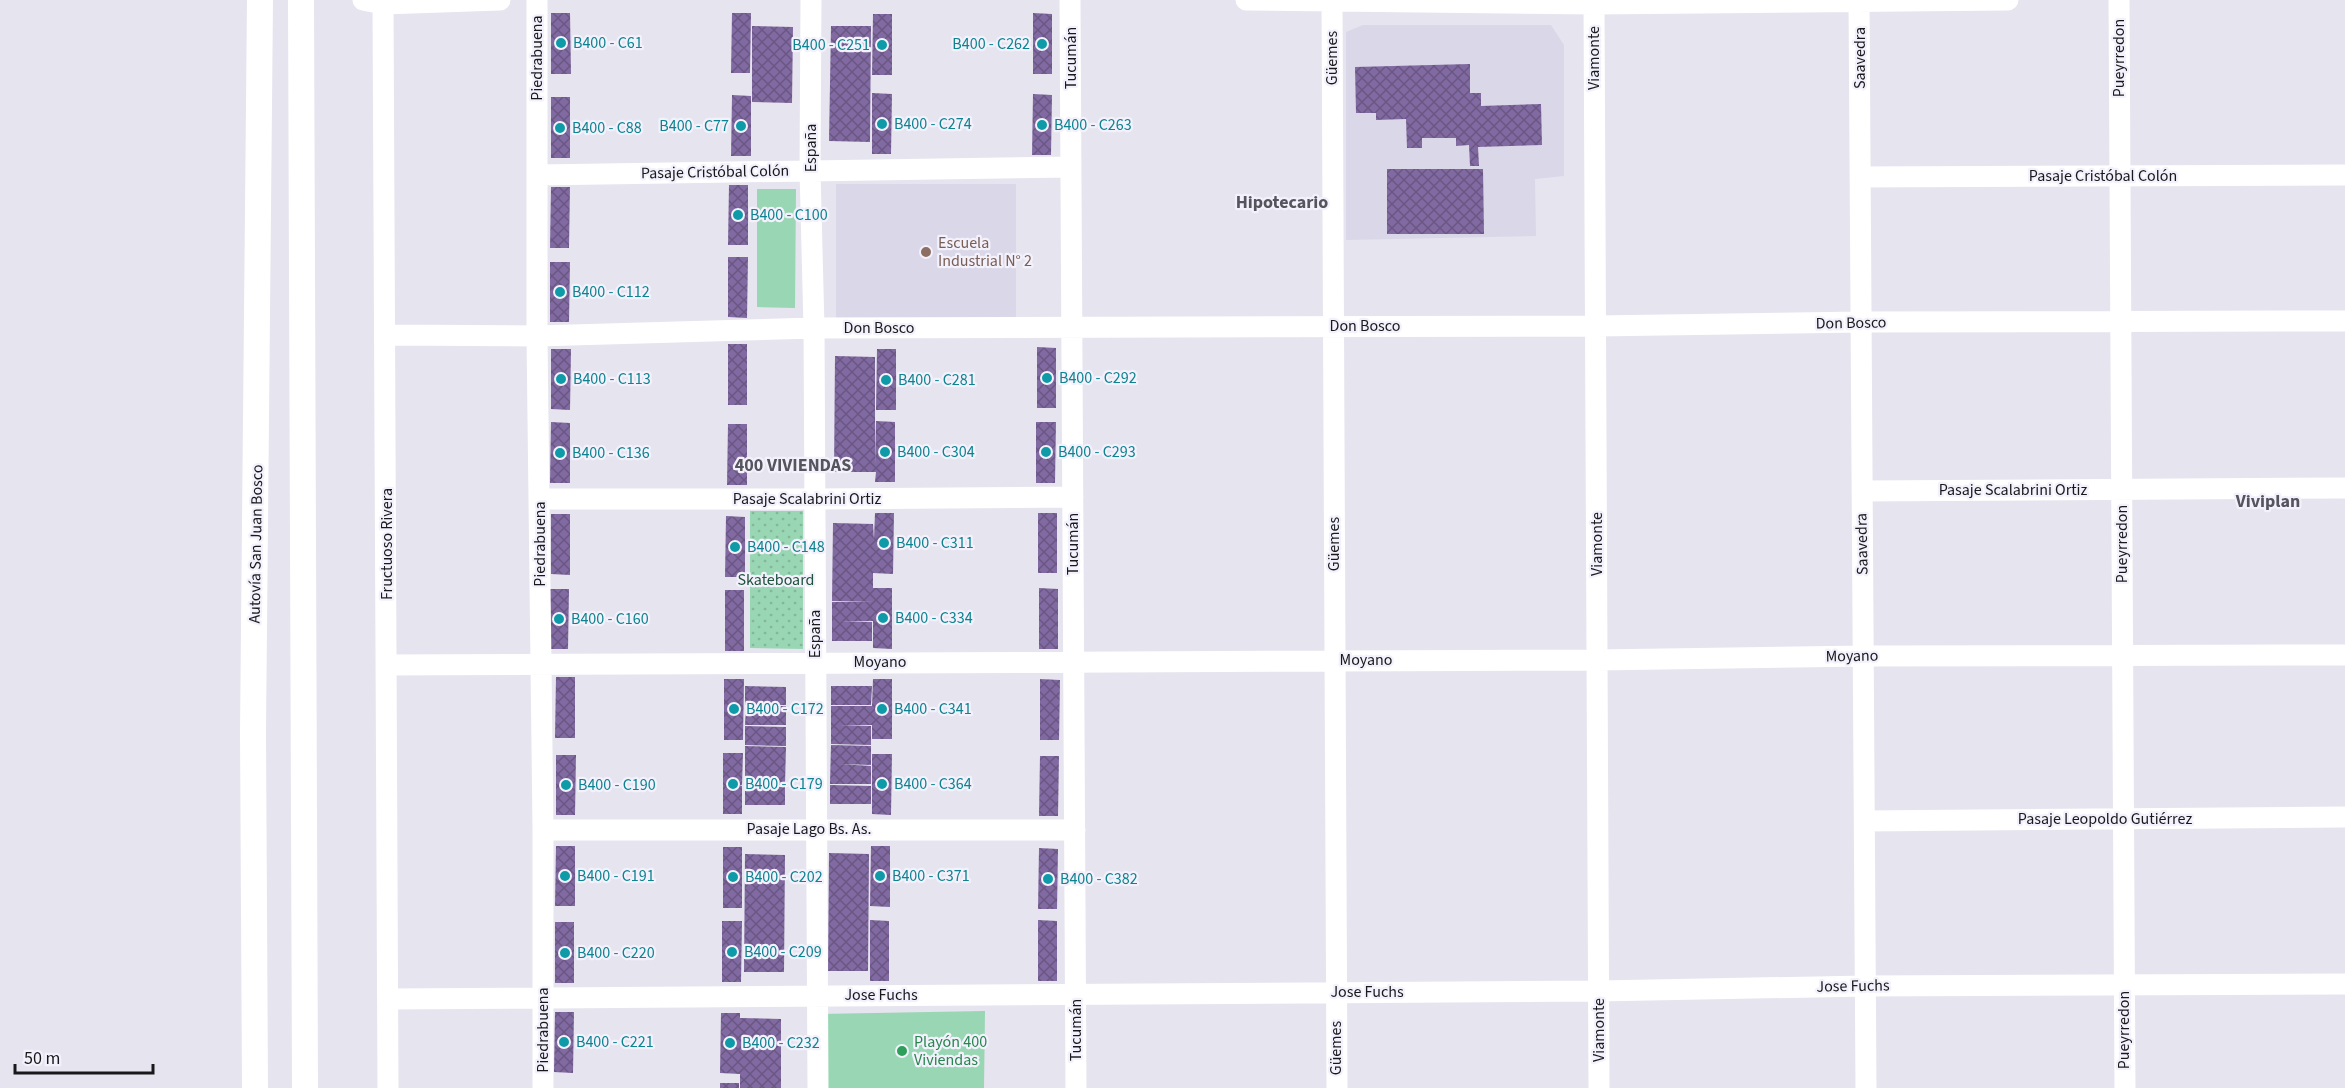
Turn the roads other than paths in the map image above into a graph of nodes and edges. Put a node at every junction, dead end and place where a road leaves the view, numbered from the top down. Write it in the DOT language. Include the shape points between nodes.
graph roads {
  1 [pos="260,0"];
  2 [pos="301,0"];
  3 [pos="500,0"];
  4 [pos="537,0"];
  5 [pos="812,0"];
  6 [pos="1070,0"];
  7 [pos="1246,0"];
  8 [pos="2008,0"];
  9 [pos="2119,0"];
  10 [pos="377,1"];
  11 [pos="1332,1"];
  12 [pos="1859,1"];
  13 [pos="1594,2"];
  14 [pos="1071,167"];
  15 [pos="810,170"];
  16 [pos="538,175"];
  17 [pos="2345,175"];
  18 [pos="2120,176"];
  19 [pos="1860,177"];
  20 [pos="2120,321"];
  21 [pos="2345,321"];
  22 [pos="1861,322"];
  23 [pos="1333,326"];
  24 [pos="1596,326"];
  25 [pos="814,328"];
  26 [pos="1072,328"];
  27 [pos="386,335"];
  28 [pos="537,336"];
  29 [pos="2345,488"];
  30 [pos="2121,489"];
  31 [pos="1862,491"];
  32 [pos="1073,497"];
  33 [pos="540,499"];
  34 [pos="814,500"];
  35 [pos="2122,655"];
  36 [pos="2345,655"];
  37 [pos="1864,656"];
  38 [pos="1335,660"];
  39 [pos="1597,660"];
  40 [pos="816,662"];
  41 [pos="1074,662"];
  42 [pos="541,664"];
  43 [pos="387,665"];
  44 [pos="2345,817"];
  45 [pos="2123,819"];
  46 [pos="1865,821"];
  47 [pos="816,829"];
  48 [pos="543,830"];
  49 [pos="1075,830"];
  50 [pos="2345,984"];
  51 [pos="2124,985"];
  52 [pos="1866,986"];
  53 [pos="1599,991"];
  54 [pos="1336,992"];
  55 [pos="1075,994"];
  56 [pos="817,996"];
  57 [pos="542,998"];
  58 [pos="389,999"];
  59 [pos="255,1088"];
  60 [pos="305,1088"];
  61 [pos="388,1088"];
  62 [pos="543,1088"];
  63 [pos="818,1088"];
  64 [pos="1076,1088"];
  65 [pos="1337,1088"];
  66 [pos="1599,1088"];
  67 [pos="1866,1088"];
  68 [pos="2125,1088"];
  1 -- 59 [label="main road, Autovía San Juan Bosco" via="253,732"];
  2 -- 60 [label="main road"];
  3 -- 10 [label="street"];
  4 -- 16 [label="street, Piedrabuena"];
  5 -- 15 [label="street, España"];
  6 -- 14 [label="street, Tucumán"];
  7 -- 11 [label="street"];
  8 -- 12 [label="street"];
  9 -- 18 [label="street, Pueyrredon"];
  10 -- 27 [label="street, Fructuoso Rivera"];
  11 -- 13 [label="street"];
  11 -- 23 [label="street, Güemes"];
  12 -- 13 [label="street"];
  12 -- 19 [label="street, Saavedra"];
  13 -- 24 [label="street, Viamonte"];
  14 -- 15 [label="street, Pasaje Cristóbal Colón"];
  14 -- 26 [label="street, Tucumán"];
  15 -- 16 [label="street, Pasaje Cristóbal Colón"];
  15 -- 25 [label="street, España"];
  16 -- 28 [label="street, Piedrabuena"];
  17 -- 18 [label="street, Pasaje Cristóbal Colón"];
  18 -- 19 [label="street, Pasaje Cristóbal Colón"];
  18 -- 20 [label="street, Pueyrredon"];
  19 -- 22 [label="street, Saavedra"];
  20 -- 21 [label="street, Don Bosco"];
  20 -- 22 [label="street, Don Bosco"];
  20 -- 30 [label="street, Pueyrredon"];
  22 -- 24 [label="street, Don Bosco"];
  22 -- 31 [label="street, Saavedra"];
  23 -- 24 [label="street, Don Bosco"];
  23 -- 26 [label="street, Don Bosco"];
  23 -- 38 [label="street, Güemes"];
  24 -- 39 [label="street, Viamonte"];
  25 -- 26 [label="street, Don Bosco"];
  25 -- 28 [label="street, Don Bosco"];
  25 -- 34 [label="street, España"];
  26 -- 32 [label="street, Tucumán"];
  27 -- 28 [label="street, Don Bosco"];
  27 -- 43 [label="street, Fructuoso Rivera"];
  28 -- 33 [label="street, Piedrabuena"];
  29 -- 30 [label="street, Pasaje Scalabrini Ortiz"];
  30 -- 31 [label="street, Pasaje Scalabrini Ortiz"];
  30 -- 35 [label="street, Pueyrredon"];
  31 -- 37 [label="street, Saavedra"];
  32 -- 34 [label="street, Pasaje Scalabrini Ortiz"];
  32 -- 41 [label="street, Tucumán"];
  33 -- 34 [label="street, Pasaje Scalabrini Ortiz"];
  33 -- 42 [label="street, Piedrabuena"];
  34 -- 40 [label="street, España"];
  35 -- 36 [label="street, Moyano"];
  35 -- 37 [label="street, Moyano"];
  35 -- 45 [label="street, Pueyrredon"];
  37 -- 39 [label="street, Moyano"];
  37 -- 46 [label="street, Saavedra"];
  38 -- 39 [label="street, Moyano"];
  38 -- 41 [label="street, Moyano"];
  38 -- 54 [label="street, Güemes"];
  39 -- 53 [label="street, Viamonte"];
  40 -- 41 [label="street, Moyano"];
  40 -- 42 [label="street, Moyano"];
  40 -- 47 [label="street, España"];
  41 -- 49 [label="street, Tucumán"];
  42 -- 43 [label="street, Moyano"];
  42 -- 48 [label="street, Piedrabuena"];
  43 -- 58 [label="street, Fructuoso Rivera"];
  44 -- 45 [label="street, Pasaje Leopoldo Gutiérrez"];
  45 -- 46 [label="street, Pasaje Leopoldo Gutiérrez"];
  45 -- 51 [label="street, Pueyrredon"];
  46 -- 52 [label="street, Saavedra"];
  47 -- 48 [label="street, Pasaje Lago Bs. As."];
  47 -- 49 [label="street, Pasaje Lago Bs. As."];
  47 -- 56 [label="street, España"];
  48 -- 57 [label="street, Piedrabuena"];
  49 -- 55 [label="street, Tucumán"];
  50 -- 51 [label="street, Jose Fuchs"];
  51 -- 52 [label="street, Jose Fuchs"];
  51 -- 68 [label="street, Pueyrredon"];
  52 -- 53 [label="street, Jose Fuchs"];
  52 -- 67 [label="street, Saavedra"];
  53 -- 54 [label="street, Jose Fuchs"];
  53 -- 66 [label="street, Viamonte"];
  54 -- 55 [label="street, Jose Fuchs"];
  54 -- 65 [label="street, Güemes"];
  55 -- 56 [label="street, Jose Fuchs"];
  55 -- 64 [label="street, Tucumán"];
  56 -- 57 [label="street, Jose Fuchs"];
  56 -- 63 [label="street, España"];
  57 -- 58 [label="street, Jose Fuchs"];
  57 -- 62 [label="street, Piedrabuena"];
  58 -- 61 [label="street, Fructuoso Rivera"];
}
